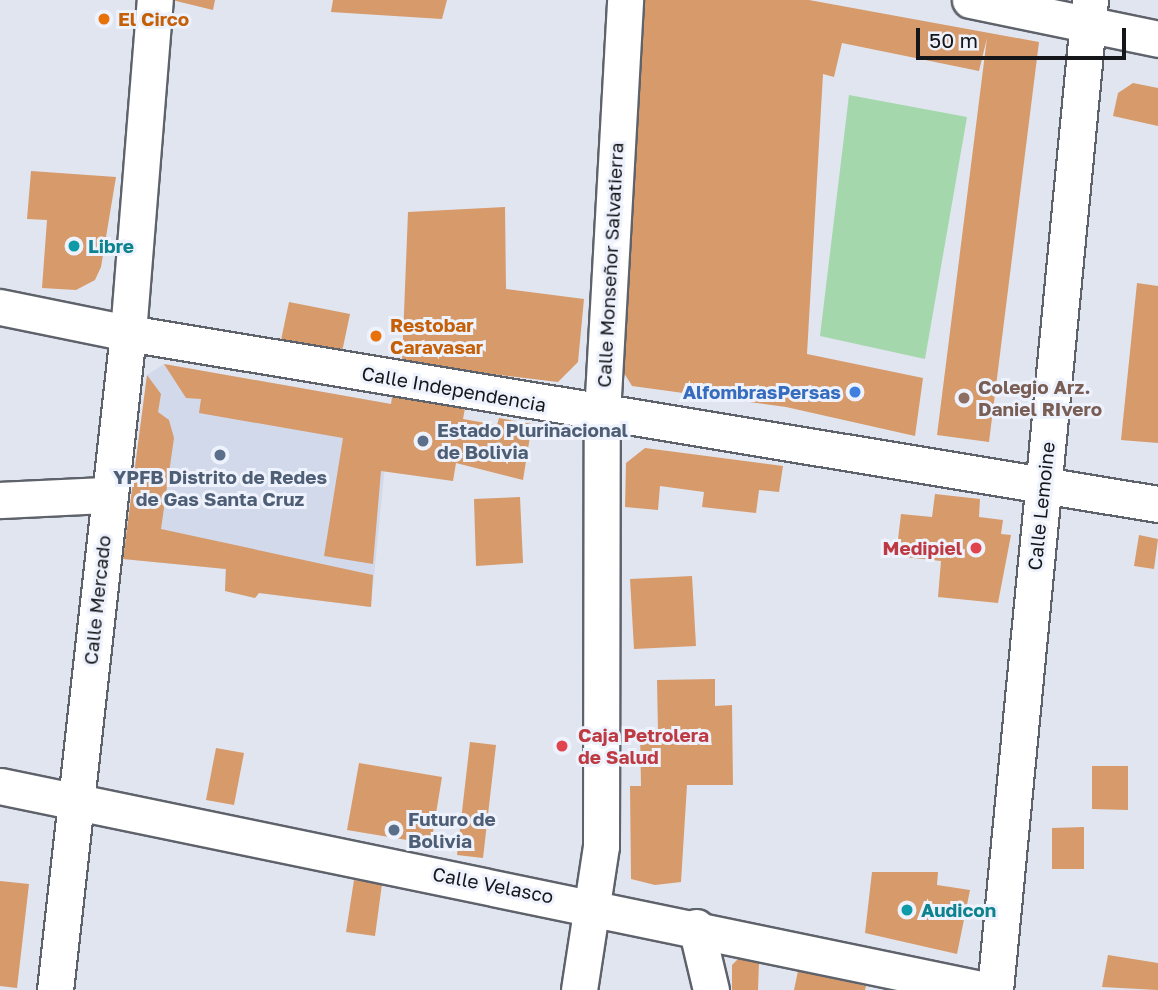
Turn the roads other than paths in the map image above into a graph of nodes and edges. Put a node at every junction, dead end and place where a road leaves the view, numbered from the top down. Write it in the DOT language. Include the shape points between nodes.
graph roads {
  1 [pos="155,0"];
  2 [pos="625,0"];
  3 [pos="970,0"];
  4 [pos="1089,11"];
  5 [pos="1158,39"];
  6 [pos="0,307"];
  7 [pos="128,334"];
  8 [pos="602,414"];
  9 [pos="1043,485"];
  10 [pos="108,495"];
  11 [pos="0,500"];
  12 [pos="1158,503"];
  13 [pos="0,786"];
  14 [pos="75,802"];
  15 [pos="596,906"];
  16 [pos="696,927"];
  17 [pos="55,990"];
  18 [pos="579,990"];
  19 [pos="711,990"];
  20 [pos="986,990"];
  21 [pos="995,990"];
  1 -- 7 [label="street, Calle Mercado"];
  2 -- 8 [label="street, Calle Monseñor Salvatierra"];
  3 -- 4 [label="street"];
  4 -- 5 [label="street"];
  4 -- 9 [label="street, Calle Lemoine"];
  6 -- 7 [label="street, Calle Independencia"];
  7 -- 8 [label="street, Calle Independencia"];
  7 -- 10 [label="street, Calle Mercado"];
  8 -- 9 [label="street, Calle Independencia"];
  8 -- 15 [label="street, Calle Monseñor Salvatierra"];
  9 -- 12 [label="street, Calle Independencia"];
  9 -- 21 [label="street, Calle Lemoine"];
  10 -- 11 [label="street"];
  10 -- 14 [label="street, Calle Mercado"];
  13 -- 14 [label="street, Calle Velasco"];
  14 -- 15 [label="street, Calle Velasco"];
  14 -- 17 [label="street, Calle Mercado"];
  15 -- 16 [label="street, Calle Velasco"];
  15 -- 18 [label="street, Calle Monseñor Salvatierra"];
  16 -- 19 [label="street"];
  16 -- 20 [label="street, Calle Velasco"];
}
